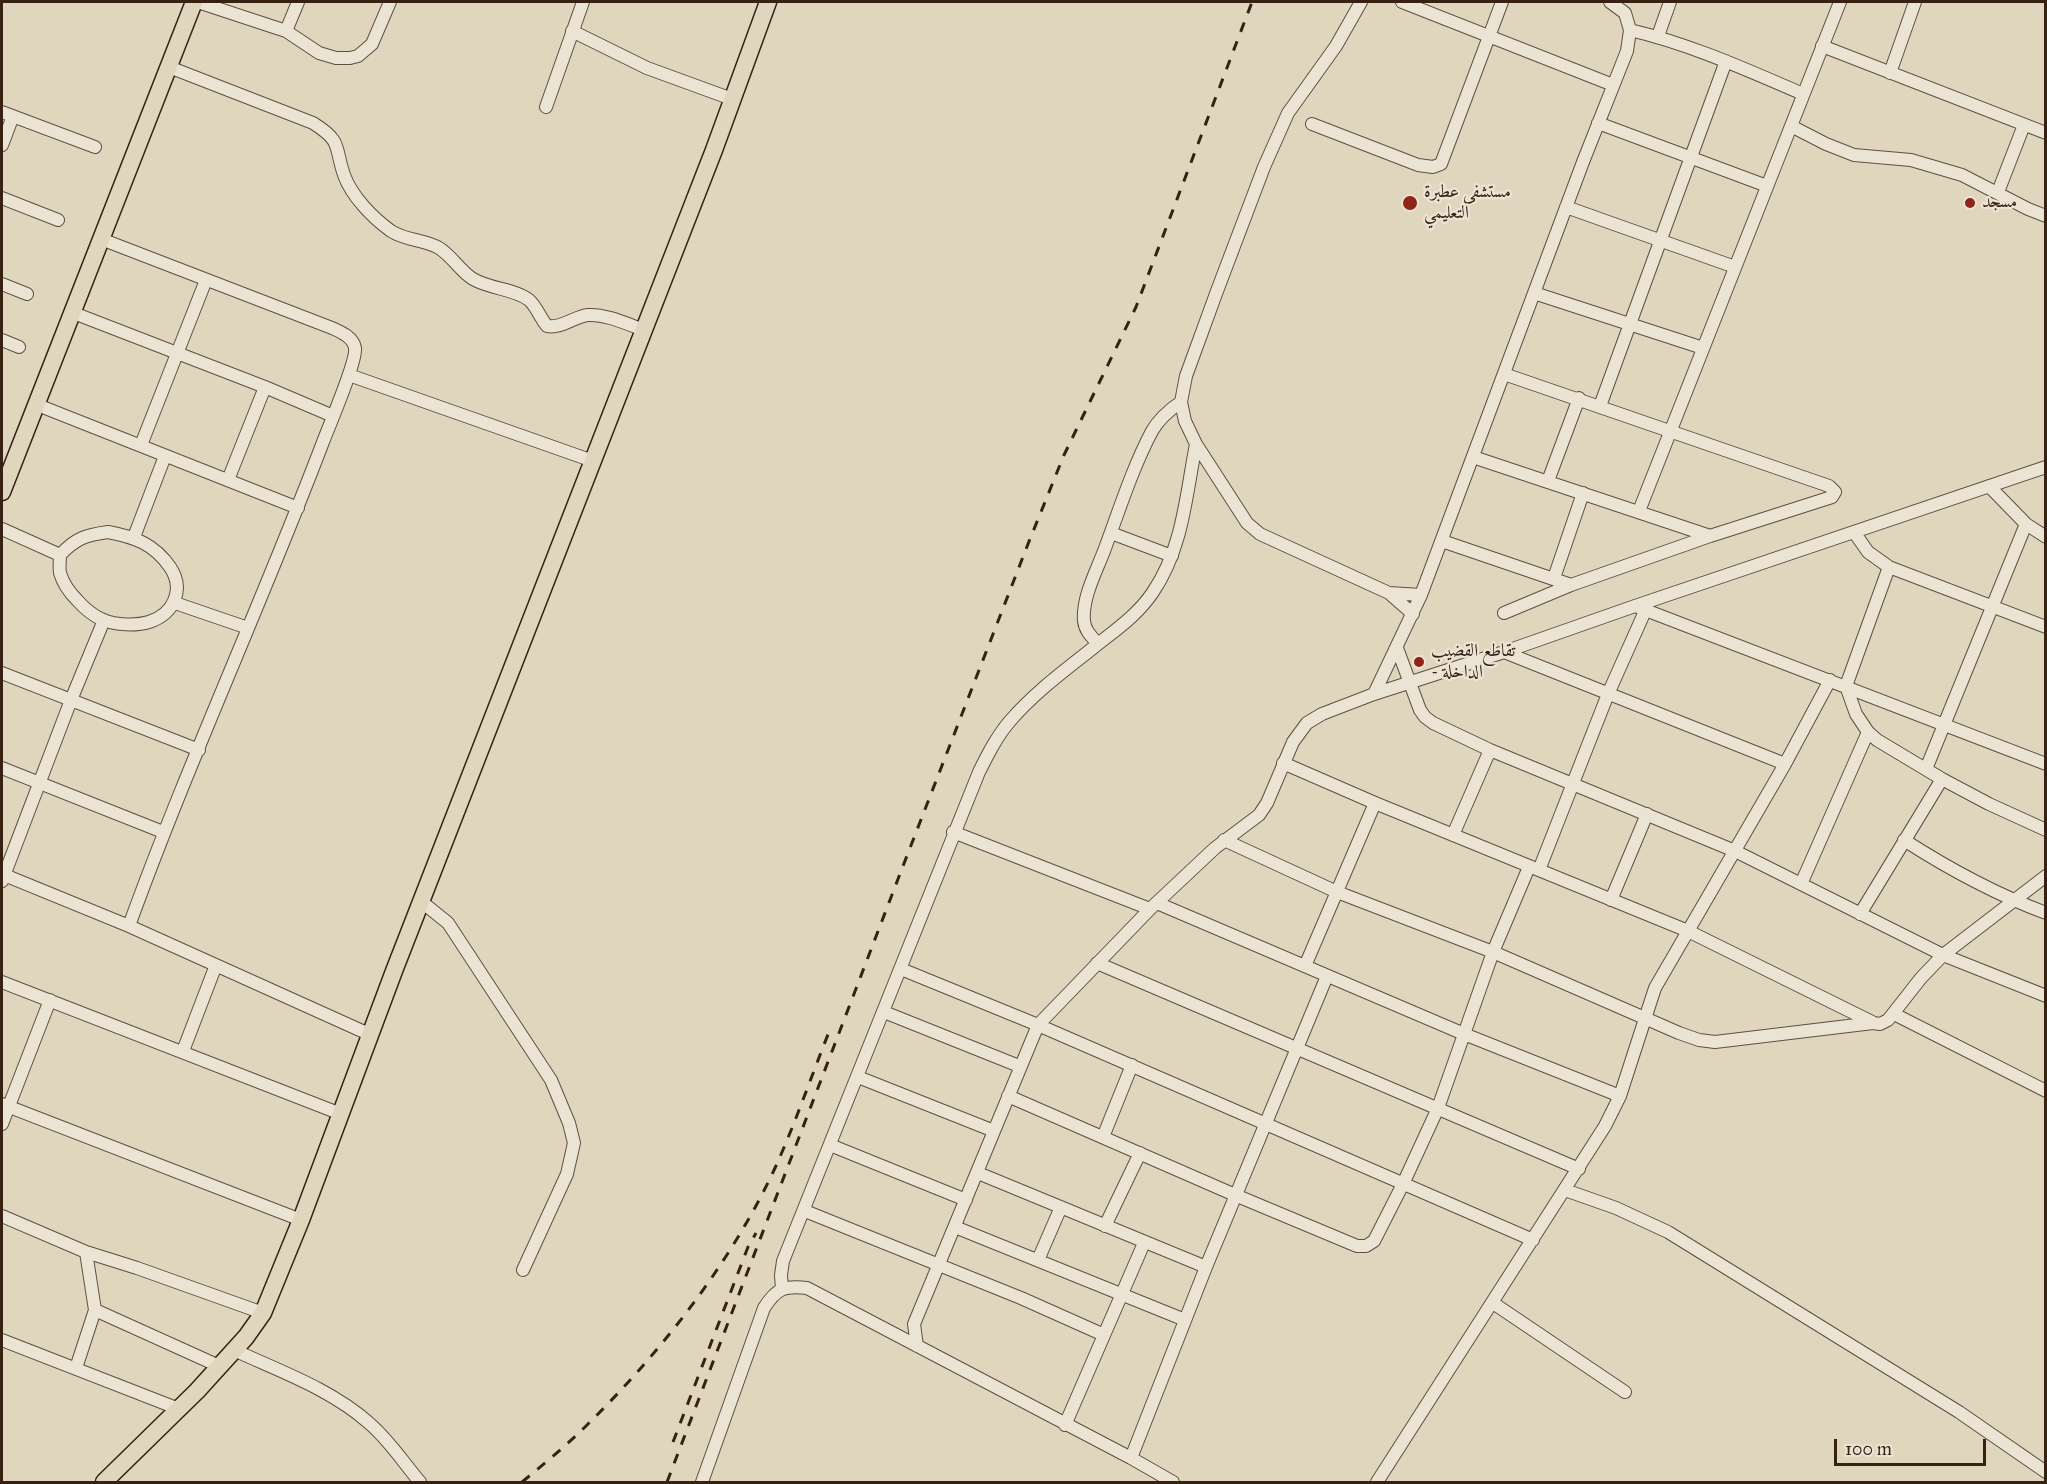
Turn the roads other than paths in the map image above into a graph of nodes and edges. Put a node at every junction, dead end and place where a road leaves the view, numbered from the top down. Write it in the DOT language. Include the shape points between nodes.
graph roads {
  1 [pos="196,2"];
  2 [pos="298,2"];
  3 [pos="390,2"];
  4 [pos="583,2"];
  5 [pos="768,2"];
  6 [pos="1361,2"];
  7 [pos="1402,2"];
  8 [pos="1502,2"];
  9 [pos="1610,2"];
  10 [pos="1670,2"];
  11 [pos="1840,2"];
  12 [pos="1915,2"];
  13 [pos="1630,30"];
  14 [pos="286,31"];
  15 [pos="572,31"];
  16 [pos="1490,35"];
  17 [pos="1658,36"];
  18 [pos="1822,46"];
  19 [pos="1726,61"];
  20 [pos="169,67"];
  21 [pos="1890,73"];
  22 [pos="1613,85"];
  23 [pos="1803,94"];
  24 [pos="732,99"];
  25 [pos="546,107"];
  26 [pos="7,114"];
  27 [pos="1598,123"];
  28 [pos="1312,124"];
  29 [pos="2024,125"];
  30 [pos="1791,126"];
  31 [pos="2046,133"];
  32 [pos="2,145"];
  33 [pos="95,147"];
  34 [pos="1691,156"];
  35 [pos="1767,186"];
  36 [pos="1998,192"];
  37 [pos="2,198"];
  38 [pos="1566,207"];
  39 [pos="2046,216"];
  40 [pos="58,220"];
  41 [pos="101,239"];
  42 [pos="1660,240"];
  43 [pos="1735,267"];
  44 [pos="206,280"];
  45 [pos="2,284"];
  46 [pos="1534,293"];
  47 [pos="27,294"];
  48 [pos="71,312"];
  49 [pos="1630,324"];
  50 [pos="644,330"];
  51 [pos="2,340"];
  52 [pos="19,346"];
  53 [pos="1703,348"];
  54 [pos="177,353"];
  55 [pos="1504,374"];
  56 [pos="349,375"];
  57 [pos="265,387"];
  58 [pos="1579,398"];
  59 [pos="1181,402"];
  60 [pos="35,404"];
  61 [pos="1600,406"];
  62 [pos="333,416"];
  63 [pos="1671,430"];
  64 [pos="1196,444"];
  65 [pos="141,445"];
  66 [pos="165,456"];
  67 [pos="1473,457"];
  68 [pos="593,461"];
  69 [pos="2046,466"];
  70 [pos="228,480"];
  71 [pos="1548,481"];
  72 [pos="1989,486"];
  73 [pos="2,492"];
  74 [pos="1583,493"];
  75 [pos="298,508"];
  76 [pos="1639,511"];
  77 [pos="2026,524"];
  78 [pos="2,530"];
  79 [pos="1854,532"];
  80 [pos="1111,533"];
  81 [pos="1710,536"];
  82 [pos="134,537"];
  83 [pos="2046,537"];
  84 [pos="1442,541"];
  85 [pos="60,555"];
  86 [pos="1172,556"];
  87 [pos="1889,567"];
  88 [pos="1554,578"];
  89 [pos="1571,585"];
  90 [pos="1389,593"];
  91 [pos="1421,595"];
  92 [pos="175,603"];
  93 [pos="1640,607"];
  94 [pos="1994,607"];
  95 [pos="1504,613"];
  96 [pos="1413,614"];
  97 [pos="104,620"];
  98 [pos="2046,627"];
  99 [pos="248,628"];
  100 [pos="1098,644"];
  101 [pos="1397,648"];
  102 [pos="1504,652"];
  103 [pos="2,673"];
  104 [pos="1830,680"];
  105 [pos="1410,683"];
  106 [pos="1846,686"];
  107 [pos="1374,694"];
  108 [pos="1608,694"];
  109 [pos="70,700"];
  110 [pos="1944,724"];
  111 [pos="1868,732"];
  112 [pos="199,750"];
  113 [pos="1490,750"];
  114 [pos="1283,763"];
  115 [pos="1785,764"];
  116 [pos="2046,764"];
  117 [pos="2,768"];
  118 [pos="1926,770"];
  119 [pos="1941,779"];
  120 [pos="40,783"];
  121 [pos="1572,783"];
  122 [pos="1375,803"];
  123 [pos="1647,814"];
  124 [pos="2046,830"];
  125 [pos="163,832"];
  126 [pos="953,832"];
  127 [pos="1453,835"];
  128 [pos="1224,840"];
  129 [pos="1904,840"];
  130 [pos="1735,850"];
  131 [pos="1534,868"];
  132 [pos="2046,876"];
  133 [pos="2,877"];
  134 [pos="1800,884"];
  135 [pos="1337,892"];
  136 [pos="1611,900"];
  137 [pos="2014,901"];
  138 [pos="422,902"];
  139 [pos="1154,906"];
  140 [pos="2046,913"];
  141 [pos="1860,914"];
  142 [pos="129,926"];
  143 [pos="1688,931"];
  144 [pos="1493,952"];
  145 [pos="1942,955"];
  146 [pos="1097,963"];
  147 [pos="216,965"];
  148 [pos="1305,966"];
  149 [pos="901,969"];
  150 [pos="1327,976"];
  151 [pos="2,982"];
  152 [pos="2046,996"];
  153 [pos="50,1000"];
  154 [pos="884,1012"];
  155 [pos="1894,1014"];
  156 [pos="1644,1017"];
  157 [pos="1873,1023"];
  158 [pos="1038,1024"];
  159 [pos="1464,1034"];
  160 [pos="371,1035"];
  161 [pos="1296,1048"];
  162 [pos="183,1052"];
  163 [pos="1132,1065"];
  164 [pos="1020,1066"];
  165 [pos="858,1077"];
  166 [pos="2046,1091"];
  167 [pos="1008,1096"];
  168 [pos="1620,1096"];
  169 [pos="5,1105"];
  170 [pos="1438,1108"];
  171 [pos="341,1114"];
  172 [pos="1265,1123"];
  173 [pos="2,1124"];
  174 [pos="994,1131"];
  175 [pos="1103,1137"];
  176 [pos="831,1145"];
  177 [pos="1140,1153"];
  178 [pos="1579,1169"];
  179 [pos="978,1173"];
  180 [pos="1403,1184"];
  181 [pos="1565,1190"];
  182 [pos="1235,1195"];
  183 [pos="966,1200"];
  184 [pos="1061,1207"];
  185 [pos="804,1210"];
  186 [pos="2,1216"];
  187 [pos="301,1220"];
  188 [pos="1105,1226"];
  189 [pos="955,1227"];
  190 [pos="1533,1240"];
  191 [pos="1144,1243"];
  192 [pos="86,1252"];
  193 [pos="1038,1260"];
  194 [pos="939,1264"];
  195 [pos="1206,1267"];
  196 [pos="523,1270"];
  197 [pos="782,1289"];
  198 [pos="1122,1294"];
  199 [pos="1492,1303"];
  200 [pos="95,1310"];
  201 [pos="263,1313"];
  202 [pos="1185,1320"];
  203 [pos="914,1324"];
  204 [pos="894,1335"];
  205 [pos="1104,1335"];
  206 [pos="2,1340"];
  207 [pos="917,1346"];
  208 [pos="234,1350"];
  209 [pos="219,1365"];
  210 [pos="76,1368"];
  211 [pos="1625,1392"];
  212 [pos="179,1409"];
  213 [pos="1065,1425"];
  214 [pos="1131,1458"];
  215 [pos="2046,1472"];
  216 [pos="104,1482"];
  217 [pos="420,1482"];
  218 [pos="702,1482"];
  219 [pos="1173,1482"];
  220 [pos="1377,1482"];
  1 -- 14 [label="street"];
  1 -- 20 [label="main road"];
  2 -- 14 [label="street"];
  3 -- 14 [label="street" via="372,44 358,56 336,58 319,53"];
  4 -- 15 [label="street"];
  5 -- 24 [label="main road"];
  6 -- 59 [label="street" via="1336,46 1288,113 1217,291 1186,376"];
  7 -- 16 [label="street"];
  8 -- 16 [label="street"];
  9 -- 13 [label="street" via="1625,12"];
  10 -- 17 [label="street"];
  11 -- 18 [label="street"];
  12 -- 21 [label="street"];
  13 -- 17 [label="street"];
  13 -- 22 [label="street" via="1627,51"];
  15 -- 24 [label="street" via="647,68"];
  15 -- 25 [label="street"];
  16 -- 22 [label="street"];
  16 -- 28 [label="street" via="1441,164 1418,165"];
  17 -- 19 [label="street"];
  18 -- 21 [label="street"];
  18 -- 23 [label="street"];
  19 -- 23 [label="street"];
  19 -- 34 [label="street"];
  20 -- 41 [label="main road"];
  20 -- 50 [label="street" via="327,131 337,144 353,192 391,231 438,247 472,278 524,296 548,326 589,315"];
  21 -- 29 [label="street"];
  22 -- 27 [label="street"];
  23 -- 30 [label="street"];
  24 -- 50 [label="main road"];
  26 -- 32 [label="street"];
  26 -- 33 [label="street"];
  27 -- 34 [label="street"];
  27 -- 38 [label="street"];
  29 -- 31 [label="street"];
  29 -- 36 [label="street"];
  30 -- 35 [label="street"];
  30 -- 36 [label="street" via="1854,155 1911,160 1962,175"];
  34 -- 35 [label="street"];
  34 -- 42 [label="street"];
  35 -- 43 [label="street"];
  36 -- 39 [label="street"];
  37 -- 40 [label="street"];
  38 -- 42 [label="street"];
  38 -- 46 [label="street"];
  41 -- 44 [label="street"];
  41 -- 48 [label="main road"];
  42 -- 43 [label="street"];
  42 -- 49 [label="street"];
  43 -- 53 [label="street"];
  44 -- 54 [label="street"];
  44 -- 56 [label="street" via="345,334 356,349"];
  45 -- 47 [label="street"];
  46 -- 49 [label="street"];
  46 -- 55 [label="street"];
  48 -- 54 [label="street"];
  48 -- 60 [label="main road"];
  49 -- 53 [label="street"];
  49 -- 61 [label="street"];
  50 -- 68 [label="main road"];
  51 -- 52 [label="street"];
  53 -- 63 [label="street"];
  54 -- 57 [label="street"];
  54 -- 65 [label="street"];
  55 -- 58 [label="street"];
  55 -- 67 [label="street"];
  56 -- 62 [label="street"];
  56 -- 68 [label="street"];
  57 -- 62 [label="street"];
  57 -- 70 [label="street"];
  58 -- 61 [label="street"];
  58 -- 71 [label="street"];
  59 -- 64 [label="street"];
  59 -- 80 [label="street" via="1153,430"];
  60 -- 65 [label="street"];
  60 -- 73 [label="main road"];
  61 -- 63 [label="street"];
  62 -- 75 [label="street"];
  63 -- 76 [label="street"];
  63 -- 81 [label="street" via="1828,486 1835,492 1832,497"];
  64 -- 86 [label="street"];
  64 -- 90 [label="street" via="1247,523 1260,534"];
  65 -- 66 [label="street"];
  66 -- 70 [label="street"];
  66 -- 82 [label="street"];
  67 -- 71 [label="street"];
  67 -- 84 [label="street"];
  68 -- 138 [label="main road"];
  69 -- 72 [label="street"];
  70 -- 75 [label="street"];
  71 -- 74 [label="street"];
  72 -- 77 [label="street"];
  72 -- 79 [label="street"];
  74 -- 76 [label="street"];
  74 -- 88 [label="street"];
  75 -- 99 [label="street"];
  76 -- 81 [label="street"];
  77 -- 83 [label="street"];
  77 -- 94 [label="street"];
  78 -- 85 [label="street"];
  79 -- 87 [label="street" via="1868,552"];
  79 -- 93 [label="street"];
  80 -- 86 [label="street"];
  80 -- 100 [label="street" via="1085,608 1086,629"];
  81 -- 89 [label="street"];
  82 -- 85 [label="street" via="108,532 87,535 71,543"];
  82 -- 92 [label="street" via="165,560 176,575"];
  84 -- 88 [label="street"];
  84 -- 91 [label="street"];
  85 -- 97 [label="street" via="60,573 70,592"];
  86 -- 100 [label="street" via="1153,593 1130,619"];
  87 -- 94 [label="street"];
  87 -- 106 [label="street"];
  88 -- 89 [label="street"];
  89 -- 95 [label="street"];
  90 -- 91 [label="street"];
  90 -- 96 [label="street"];
  91 -- 96 [label="street"];
  92 -- 97 [label="street" via="149,622"];
  92 -- 99 [label="street"];
  93 -- 102 [label="street"];
  93 -- 104 [label="street"];
  93 -- 108 [label="street"];
  94 -- 98 [label="street"];
  94 -- 110 [label="street"];
  96 -- 101 [label="street"];
  97 -- 109 [label="street"];
  99 -- 112 [label="street"];
  100 -- 126 [label="street" via="1010,721 979,771"];
  101 -- 105 [label="street"];
  101 -- 107 [label="street"];
  102 -- 105 [label="street"];
  102 -- 108 [label="street"];
  103 -- 109 [label="street"];
  104 -- 106 [label="street"];
  104 -- 115 [label="street"];
  105 -- 107 [label="street"];
  105 -- 113 [label="street" via="1425,717"];
  106 -- 110 [label="street"];
  106 -- 111 [label="street" via="1856,714"];
  107 -- 114 [label="street" via="1307,723"];
  108 -- 115 [label="street"];
  108 -- 121 [label="street"];
  109 -- 112 [label="street"];
  109 -- 120 [label="street"];
  110 -- 116 [label="street"];
  110 -- 118 [label="street"];
  111 -- 118 [label="street"];
  111 -- 134 [label="street"];
  112 -- 125 [label="street"];
  113 -- 121 [label="street"];
  113 -- 127 [label="street"];
  114 -- 122 [label="street"];
  114 -- 128 [label="street" via="1259,815"];
  115 -- 130 [label="street"];
  117 -- 120 [label="street"];
  118 -- 119 [label="street"];
  119 -- 124 [label="street"];
  119 -- 129 [label="street"];
  120 -- 125 [label="street"];
  120 -- 133 [label="street"];
  121 -- 123 [label="street"];
  121 -- 131 [label="street"];
  122 -- 127 [label="street"];
  122 -- 135 [label="street"];
  123 -- 130 [label="street"];
  123 -- 136 [label="street"];
  125 -- 142 [label="street"];
  126 -- 139 [label="street"];
  126 -- 149 [label="street"];
  127 -- 131 [label="street"];
  128 -- 135 [label="street"];
  128 -- 139 [label="street"];
  129 -- 137 [label="street"];
  129 -- 141 [label="street"];
  130 -- 134 [label="street"];
  130 -- 143 [label="street"];
  131 -- 136 [label="street"];
  131 -- 144 [label="street"];
  132 -- 137 [label="street"];
  133 -- 142 [label="street"];
  134 -- 141 [label="street"];
  135 -- 144 [label="street"];
  135 -- 148 [label="street"];
  136 -- 143 [label="street"];
  137 -- 140 [label="street"];
  137 -- 145 [label="street"];
  138 -- 160 [label="main road"];
  138 -- 196 [label="street" via="448,923 472,959 551,1080 569,1123 574,1143 567,1174"];
  139 -- 146 [label="street"];
  139 -- 148 [label="street"];
  141 -- 145 [label="street"];
  142 -- 147 [label="street"];
  143 -- 156 [label="street" via="1655,988"];
  143 -- 157 [label="street"];
  144 -- 156 [label="street"];
  144 -- 159 [label="street"];
  145 -- 152 [label="street"];
  145 -- 155 [label="street"];
  146 -- 158 [label="street"];
  146 -- 161 [label="street"];
  147 -- 160 [label="street"];
  147 -- 162 [label="street"];
  148 -- 150 [label="street"];
  149 -- 154 [label="street"];
  149 -- 158 [label="street"];
  150 -- 159 [label="street"];
  150 -- 161 [label="street"];
  151 -- 153 [label="street"];
  153 -- 162 [label="street"];
  153 -- 169 [label="street"];
  154 -- 164 [label="street"];
  154 -- 165 [label="street"];
  155 -- 157 [label="street" via="1880,1024"];
  155 -- 166 [label="street"];
  156 -- 157 [label="street" via="1679,1033 1714,1042"];
  156 -- 168 [label="street"];
  158 -- 163 [label="street"];
  158 -- 164 [label="street"];
  159 -- 168 [label="street"];
  159 -- 170 [label="street"];
  160 -- 171 [label="main road"];
  161 -- 170 [label="street"];
  161 -- 172 [label="street"];
  162 -- 171 [label="street"];
  163 -- 172 [label="street"];
  163 -- 175 [label="street"];
  164 -- 167 [label="street"];
  165 -- 174 [label="street"];
  165 -- 176 [label="street"];
  167 -- 174 [label="street"];
  167 -- 175 [label="street"];
  168 -- 178 [label="street"];
  169 -- 173 [label="street"];
  169 -- 187 [label="street"];
  170 -- 178 [label="street"];
  170 -- 180 [label="street"];
  171 -- 187 [label="main road"];
  172 -- 180 [label="street"];
  172 -- 182 [label="street"];
  174 -- 179 [label="street"];
  175 -- 177 [label="street"];
  176 -- 183 [label="street"];
  176 -- 185 [label="street"];
  177 -- 182 [label="street"];
  177 -- 188 [label="street"];
  178 -- 181 [label="street"];
  179 -- 183 [label="street"];
  179 -- 184 [label="street"];
  180 -- 182 [label="street" via="1374,1241 1366,1246 1357,1246"];
  180 -- 190 [label="street"];
  181 -- 190 [label="street"];
  181 -- 215 [label="street" via="1668,1232 1959,1412"];
  182 -- 195 [label="street"];
  183 -- 189 [label="street"];
  184 -- 188 [label="street"];
  184 -- 193 [label="street"];
  185 -- 194 [label="street"];
  185 -- 197 [label="street" via="783,1261"];
  186 -- 192 [label="street"];
  187 -- 201 [label="main road"];
  188 -- 191 [label="street"];
  189 -- 193 [label="street"];
  189 -- 194 [label="street"];
  190 -- 199 [label="street"];
  191 -- 195 [label="street"];
  191 -- 198 [label="street"];
  192 -- 200 [label="street"];
  192 -- 201 [label="street"];
  193 -- 198 [label="street"];
  194 -- 203 [label="street"];
  194 -- 205 [label="street"];
  195 -- 202 [label="street"];
  197 -- 204 [label="street" via="807,1288"];
  197 -- 218 [label="street" via="764,1308"];
  198 -- 202 [label="street"];
  198 -- 205 [label="street"];
  199 -- 211 [label="street"];
  199 -- 220 [label="street"];
  200 -- 209 [label="street"];
  200 -- 210 [label="street"];
  201 -- 208 [label="main road"];
  202 -- 214 [label="street"];
  203 -- 204 [label="street"];
  203 -- 207 [label="street"];
  204 -- 207 [label="street"];
  205 -- 213 [label="street"];
  206 -- 210 [label="street"];
  207 -- 213 [label="street"];
  208 -- 209 [label="main road"];
  208 -- 217 [label="street" via="348,1406 384,1438"];
  209 -- 212 [label="main road"];
  210 -- 212 [label="street"];
  212 -- 216 [label="main road"];
  213 -- 214 [label="street"];
  214 -- 219 [label="street"];
}
